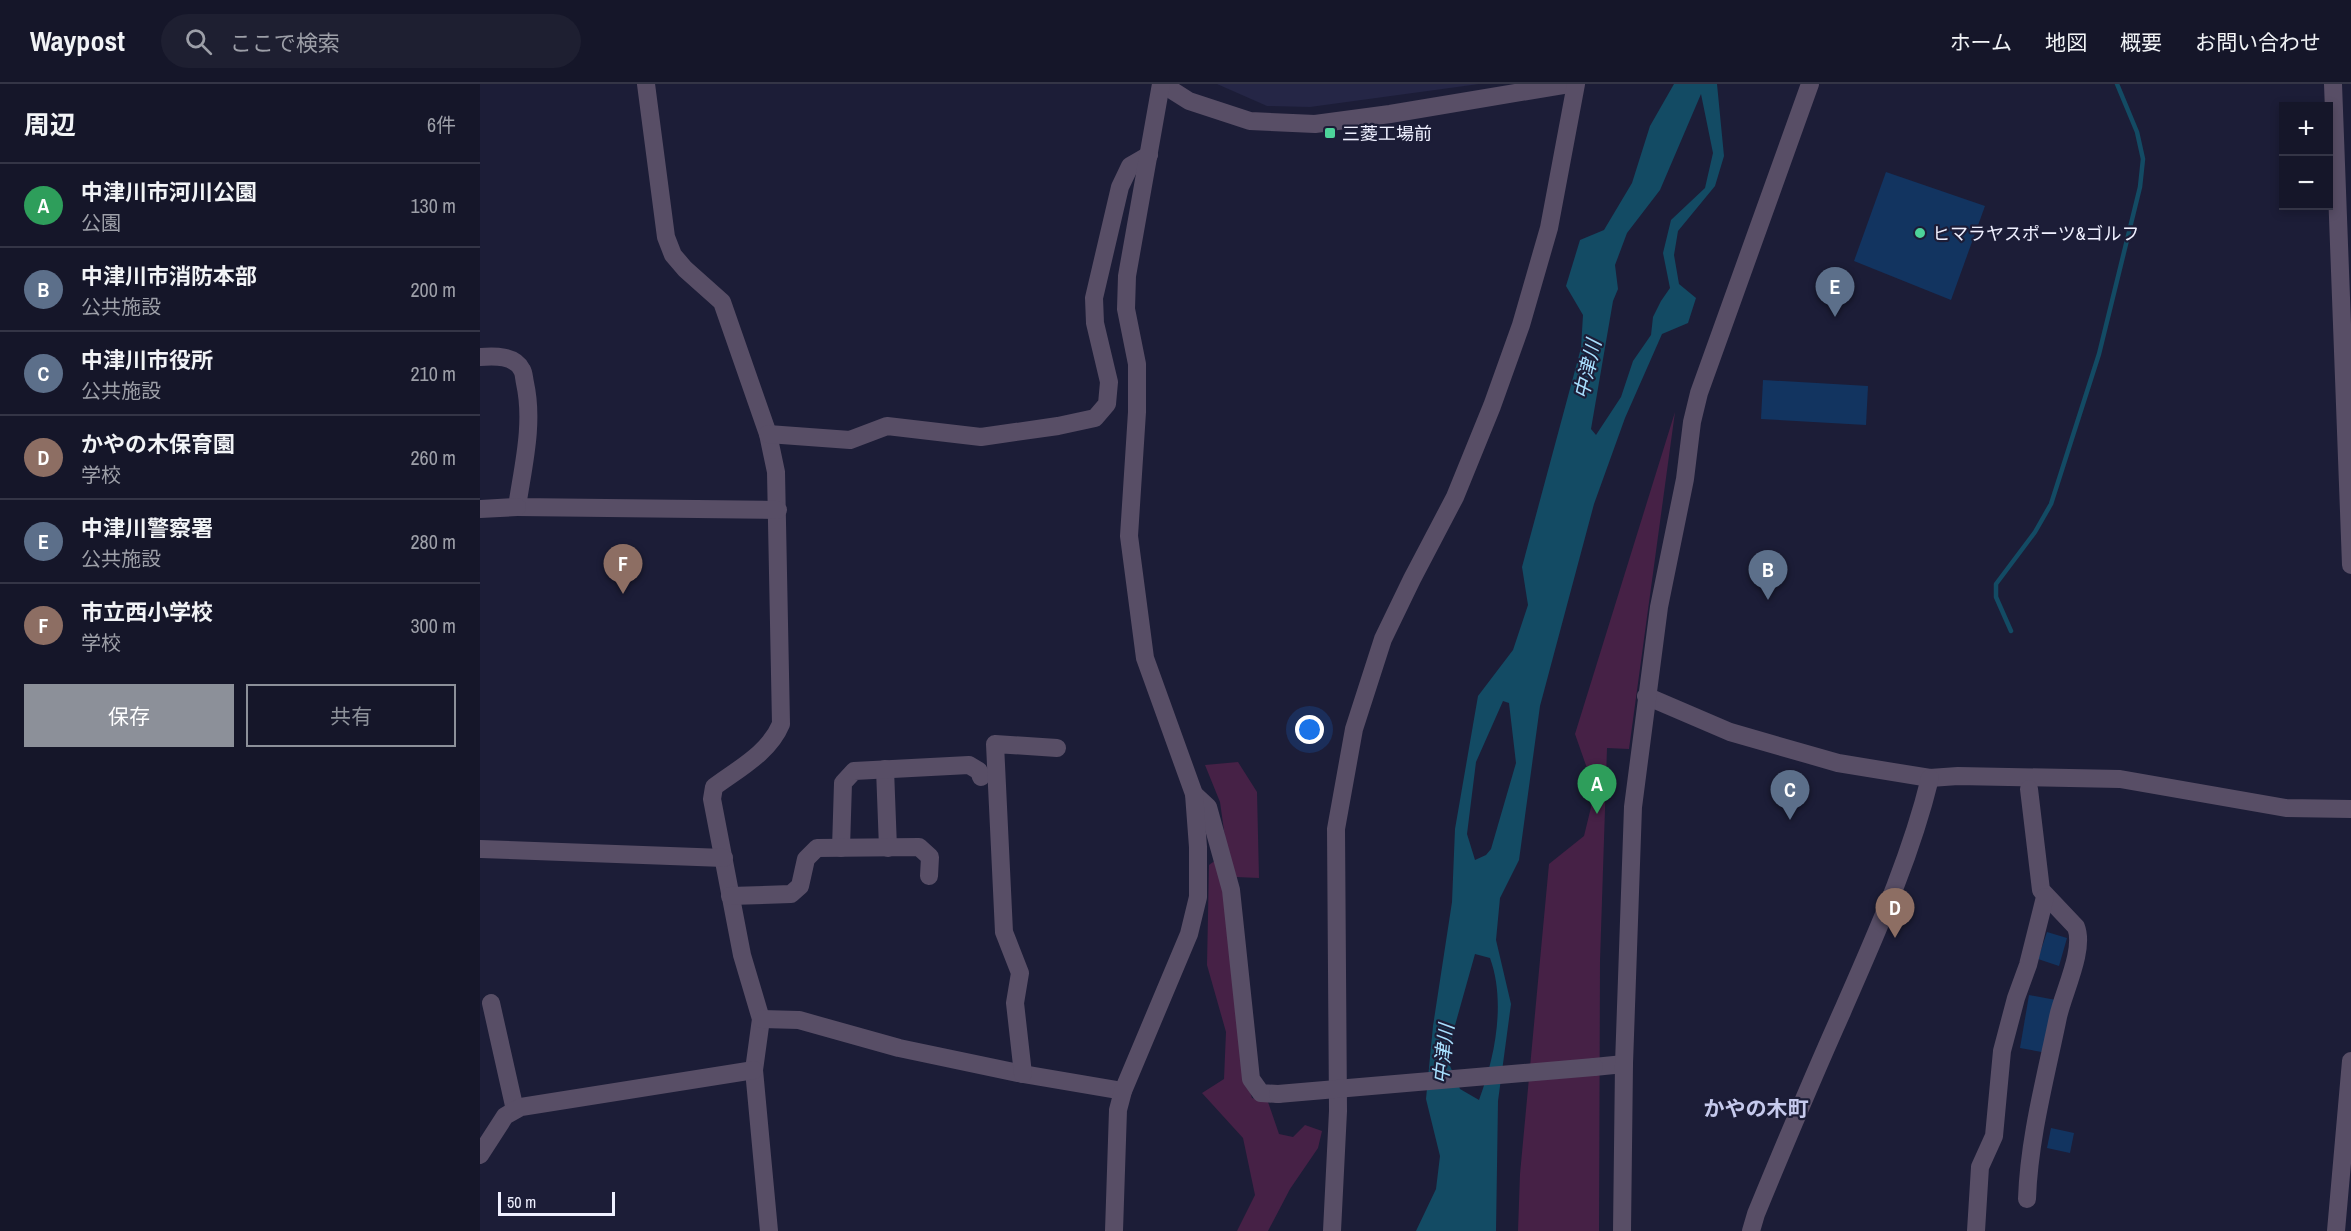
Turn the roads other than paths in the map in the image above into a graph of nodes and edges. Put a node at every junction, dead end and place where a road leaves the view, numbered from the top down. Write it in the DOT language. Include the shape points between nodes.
graph roads {
  1 [pos="646,84"];
  2 [pos="1162,84"];
  3 [pos="1569,84"];
  4 [pos="1576,84"];
  5 [pos="1810,84"];
  6 [pos="2333,84"];
  7 [pos="1149,155"];
  8 [pos="2345,238"];
  9 [pos="480,357"];
  10 [pos="768,434"];
  11 [pos="517,507"];
  12 [pos="480,509"];
  13 [pos="778,510"];
  14 [pos="2351,565"];
  15 [pos="1646,696"];
  16 [pos="1057,748"];
  17 [pos="885,769"];
  18 [pos="981,777"];
  19 [pos="1930,778"];
  20 [pos="2029,789"];
  21 [pos="1194,794"];
  22 [pos="2351,809"];
  23 [pos="841,848"];
  24 [pos="888,848"];
  25 [pos="480,849"];
  26 [pos="724,858"];
  27 [pos="929,876"];
  28 [pos="730,896"];
  29 [pos="2045,897"];
  30 [pos="490,1003"];
  31 [pos="760,1019"];
  32 [pos="2351,1061"];
  33 [pos="1624,1064"];
  34 [pos="754,1070"];
  35 [pos="1023,1074"];
  36 [pos="1123,1091"];
  37 [pos="515,1110"];
  38 [pos="480,1155"];
  39 [pos="2345,1190"];
  40 [pos="2027,1199"];
  41 [pos="769,1231"];
  42 [pos="1114,1231"];
  43 [pos="1332,1231"];
  44 [pos="1622,1231"];
  45 [pos="1751,1231"];
  46 [pos="1976,1231"];
  47 [pos="2336,1231"];
  1 -- 10 [label="street" via="666,237 673,255 685,269 722,302"];
  2 -- 3 [label="street" via="1189,101 1250,121 1315,124"];
  2 -- 7 [label="street"];
  4 -- 43 [label="street" via="1549,228 1521,325 1455,497 1383,639 1354,729 1336,829 1338,1111"];
  5 -- 15 [label="street" via="1699,393"];
  6 -- 8 [label="street"];
  7 -- 10 [label="street" via="1130,166 1120,187 1094,298 1095,323 1109,382 1107,404 1095,418 981,437 887,426 850,440"];
  7 -- 21 [label="street" via="1127,276 1126,309 1137,364 1129,536 1145,658"];
  8 -- 14 [label="street"];
  9 -- 11 [label="street" via="505,357 522,369 530,418"];
  10 -- 13 [label="street"];
  11 -- 12 [label="street"];
  11 -- 13 [label="street"];
  13 -- 26 [label="street" via="781,724 764,750 714,787 712,799"];
  15 -- 19 [label="street" via="1730,732 1838,763"];
  15 -- 33 [label="street" via="1633,807"];
  16 -- 35 [label="street" via="995,744 1004,932 1020,973 1015,1003"];
  17 -- 18 [label="street" via="969,765 980,771"];
  17 -- 23 [label="street" via="854,771 843,783"];
  17 -- 24 [label="street"];
  19 -- 22 [label="street" via="2120,779 2286,808"];
  19 -- 45 [label="street" via="1905,864 1800,1106"];
  20 -- 29 [label="street" via="2038,881"];
  21 -- 33 [label="street, bridge" via="1208,807 1231,890 1251,1079 1261,1093"];
  21 -- 36 [label="street" via="1198,897 1189,933"];
  23 -- 24 [label="street"];
  23 -- 28 [label="street" via="817,848 806,859 800,886 791,894"];
  24 -- 27 [label="street" via="919,847 930,857"];
  25 -- 26 [label="street"];
  26 -- 28 [label="street"];
  28 -- 31 [label="street"];
  29 -- 40 [label="street" via="2076,927 2078,947 2059,1014 2028,1169"];
  29 -- 46 [label="street" via="2002,1051 1994,1136 1980,1167"];
  30 -- 37 [label="street"];
  31 -- 34 [label="street"];
  31 -- 35 [label="street" via="799,1020 899,1048"];
  32 -- 39 [label="street"];
  33 -- 44 [label="street"];
  34 -- 37 [label="street"];
  34 -- 41 [label="street"];
  35 -- 36 [label="street"];
  36 -- 42 [label="street" via="1118,1110"];
  37 -- 38 [label="street" via="505,1116"];
  39 -- 47 [label="street"];
}
